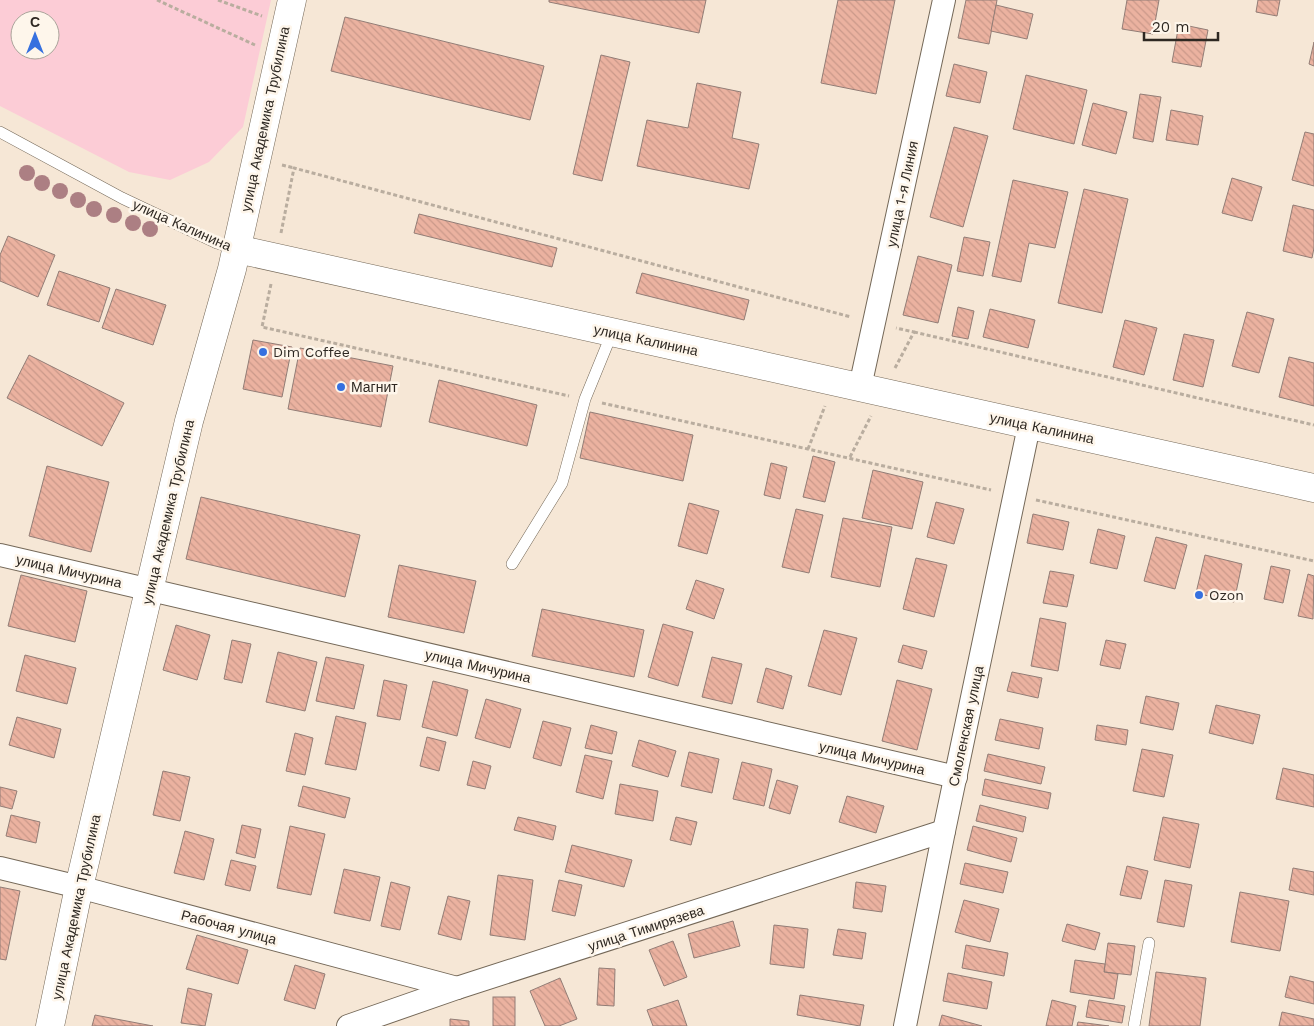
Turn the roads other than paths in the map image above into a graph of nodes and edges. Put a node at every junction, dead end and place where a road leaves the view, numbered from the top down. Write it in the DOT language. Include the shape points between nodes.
graph roads {
  1 [pos="292,0"];
  2 [pos="944,0"];
  3 [pos="0,132"];
  4 [pos="237,250"];
  5 [pos="612,333"];
  6 [pos="860,387"];
  7 [pos="1029,426"];
  8 [pos="1314,488"];
  9 [pos="0,554"];
  10 [pos="512,564"];
  11 [pos="150,590"];
  12 [pos="956,777"];
  13 [pos="944,831"];
  14 [pos="0,868"];
  15 [pos="79,887"];
  16 [pos="1149,943"];
  17 [pos="457,988"];
  18 [pos="50,1026"];
  19 [pos="348,1026"];
  20 [pos="905,1026"];
  21 [pos="1134,1026"];
  1 -- 4 [label="main road, улица Академика Трубилина"];
  2 -- 6 [label="street, улица 1-я Линия"];
  3 -- 4 [label="lane, улица Калинина" via="122,198"];
  4 -- 5 [label="main road, улица Калинина"];
  4 -- 11 [label="main road, улица Академика Трубилина" via="189,421"];
  5 -- 6 [label="main road, улица Калинина"];
  5 -- 10 [label="lane" via="585,399 562,483"];
  6 -- 7 [label="main road, улица Калинина"];
  7 -- 8 [label="main road, улица Калинина"];
  7 -- 12 [label="street, Смоленская улица"];
  9 -- 11 [label="street, улица Мичурина"];
  11 -- 12 [label="street, улица Мичурина"];
  11 -- 15 [label="main road, улица Академика Трубилина"];
  12 -- 13 [label="street, Смоленская улица"];
  13 -- 17 [label="street, улица Тимирязева"];
  13 -- 20 [label="street, Смоленская улица"];
  14 -- 15 [label="street, Рабочая улица"];
  15 -- 17 [label="street, Рабочая улица"];
  15 -- 18 [label="main road, улица Академика Трубилина"];
  16 -- 21 [label="lane"];
  17 -- 19 [label="street, улица Тимирязева"];
}
